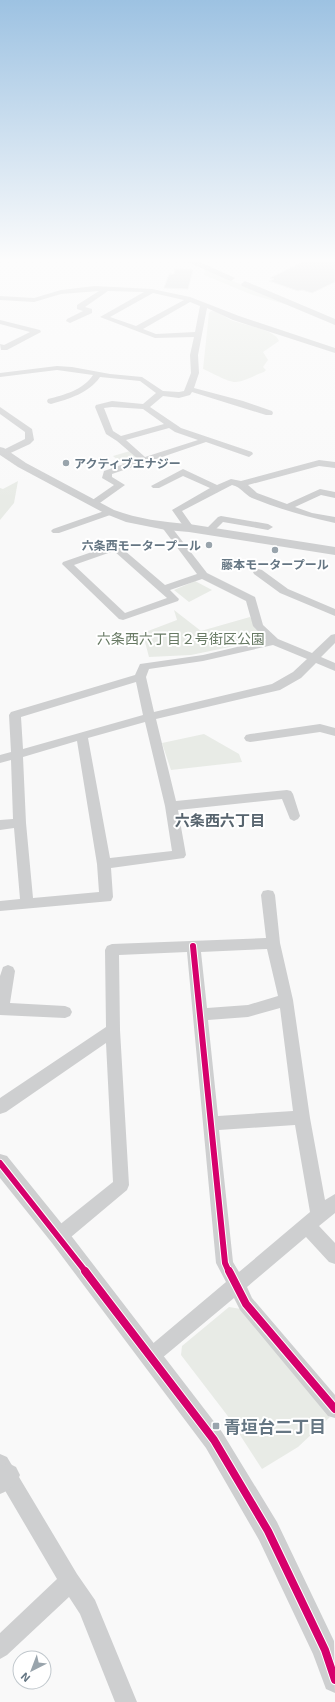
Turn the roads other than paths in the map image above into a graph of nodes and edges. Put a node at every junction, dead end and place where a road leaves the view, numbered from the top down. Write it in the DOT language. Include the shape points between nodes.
graph roads {
  1 [pos="18,341"];
  2 [pos="197,341"];
  3 [pos="306,341"];
  4 [pos="0,346"];
  5 [pos="335,351"];
  6 [pos="98,374"];
  7 [pos="0,375"];
  8 [pos="189,389"];
  9 [pos="161,393"];
  10 [pos="51,401"];
  11 [pos="146,407"];
  12 [pos="0,410"];
  13 [pos="269,413"];
  14 [pos="170,425"];
  15 [pos="120,439"];
  16 [pos="205,440"];
  17 [pos="2,452"];
  18 [pos="249,454"];
  19 [pos="144,460"];
  20 [pos="335,466"];
  21 [pos="240,484"];
  22 [pos="156,486"];
  23 [pos="217,488"];
  24 [pos="335,495"];
  25 [pos="94,503"];
  26 [pos="287,507"];
  27 [pos="110,512"];
  28 [pos="335,520"];
  29 [pos="166,526"];
  30 [pos="268,527"];
  31 [pos="189,528"];
  32 [pos="56,531"];
  33 [pos="209,531"];
  34 [pos="335,551"];
  35 [pos="258,572"];
  36 [pos="203,575"];
  37 [pos="162,589"];
  38 [pos="335,613"];
  39 [pos="335,637"];
  40 [pos="274,641"];
  41 [pos="315,659"];
  42 [pos="335,667"];
  43 [pos="140,677"];
  44 [pos="150,717"];
  45 [pos="335,732"];
  46 [pos="82,736"];
  47 [pos="250,738"];
  48 [pos="17,754"];
  49 [pos="0,759"];
  50 [pos="171,806"];
  51 [pos="294,816"];
  52 [pos="20,822"];
  53 [pos="0,826"];
  54 [pos="104,864"];
  55 [pos="268,895"];
  56 [pos="27,903"];
  57 [pos="0,906"];
  58 [pos="273,943"];
  59 [pos="193,946"];
  60 [pos="8,971"];
  61 [pos="286,1000"];
  62 [pos="1,1009"];
  63 [pos="65,1012"];
  64 [pos="201,1014"];
  65 [pos="113,1030"];
  66 [pos="0,1107"];
  67 [pos="302,1118"];
  68 [pos="212,1123"];
  69 [pos="0,1163"];
  70 [pos="335,1202"];
  71 [pos="314,1220"];
  72 [pos="59,1236"];
  73 [pos="335,1256"];
  74 [pos="236,1286"];
  75 [pos="150,1357"];
  76 [pos="335,1410"];
  77 [pos="3,1474"];
  78 [pos="70,1581"];
  79 [pos="0,1648"];
  80 [pos="335,1680"];
  81 [pos="126,1702"];
  1 -- 4 [label="street" via="4,348"];
  2 -- 8 [label="street" via="194,355 195,373"];
  3 -- 5 [label="street"];
  6 -- 7 [label="street" via="57,368"];
  6 -- 9 [label="street" via="142,378"];
  6 -- 10 [label="street" via="94,381 75,394"];
  8 -- 9 [label="street" via="180,395"];
  8 -- 13 [label="street"];
  9 -- 11 [label="street"];
  11 -- 14 [label="street"];
  11 -- 15 [label="street" via="112,404 100,407 109,432"];
  12 -- 17 [label="street" via="29,431 30,440"];
  14 -- 15 [label="street"];
  14 -- 16 [label="street"];
  15 -- 19 [label="street"];
  16 -- 18 [label="street"];
  16 -- 19 [label="street"];
  17 -- 25 [label="street"];
  19 -- 25 [label="street" via="107,473 107,478 120,485"];
  20 -- 21 [label="street" via="319,462"];
  21 -- 23 [label="street" via="231,482"];
  21 -- 26 [label="street" via="254,495"];
  22 -- 23 [label="street" via="183,472"];
  23 -- 31 [label="street" via="177,510"];
  24 -- 26 [label="street" via="320,492"];
  25 -- 27 [label="street"];
  26 -- 28 [label="street"];
  27 -- 29 [label="street"];
  27 -- 32 [label="street"];
  29 -- 31 [label="street"];
  29 -- 36 [label="street"];
  30 -- 33 [label="street" via="221,519"];
  31 -- 33 [label="street"];
  33 -- 34 [label="street"];
  35 -- 38 [label="street" via="284,590"];
  36 -- 37 [label="street"];
  36 -- 40 [label="street" via="251,600 258,626"];
  37 -- 37 [label="street" via="174,599 123,617 67,564 115,547"];
  39 -- 41 [label="street"];
  40 -- 41 [label="street"];
  40 -- 43 [label="street" via="203,658 144,666"];
  41 -- 42 [label="street"];
  41 -- 44 [label="street" via="276,687"];
  43 -- 44 [label="street"];
  43 -- 48 [label="street" via="15,715"];
  44 -- 46 [label="street"];
  44 -- 50 [label="street"];
  45 -- 47 [label="street" via="320,728"];
  46 -- 48 [label="street"];
  46 -- 54 [label="street"];
  48 -- 49 [label="street"];
  48 -- 52 [label="street"];
  50 -- 51 [label="street" via="287,794"];
  50 -- 54 [label="street" via="179,855"];
  52 -- 53 [label="street"];
  52 -- 56 [label="street"];
  54 -- 56 [label="street" via="106,897"];
  55 -- 58 [label="street"];
  56 -- 57 [label="street"];
  58 -- 59 [label="street"];
  58 -- 61 [label="street"];
  59 -- 64 [label="street"];
  59 -- 65 [label="street" via="112,950"];
  60 -- 62 [label="street"];
  61 -- 64 [label="street" via="248,1011"];
  61 -- 67 [label="street"];
  62 -- 63 [label="street"];
  64 -- 68 [label="street"];
  65 -- 66 [label="street"];
  65 -- 72 [label="street" via="121,1185"];
  67 -- 68 [label="street"];
  67 -- 71 [label="street"];
  68 -- 74 [label="street" via="225,1263"];
  69 -- 72 [label="street"];
  70 -- 71 [label="street"];
  71 -- 73 [label="street"];
  71 -- 74 [label="street"];
  72 -- 75 [label="street"];
  74 -- 75 [label="street"];
  74 -- 76 [label="street" via="246,1304"];
  75 -- 80 [label="street" via="214,1440 268,1531 324,1650"];
  77 -- 78 [label="street"];
  78 -- 79 [label="street"];
  78 -- 81 [label="street" via="88,1607"];
}
